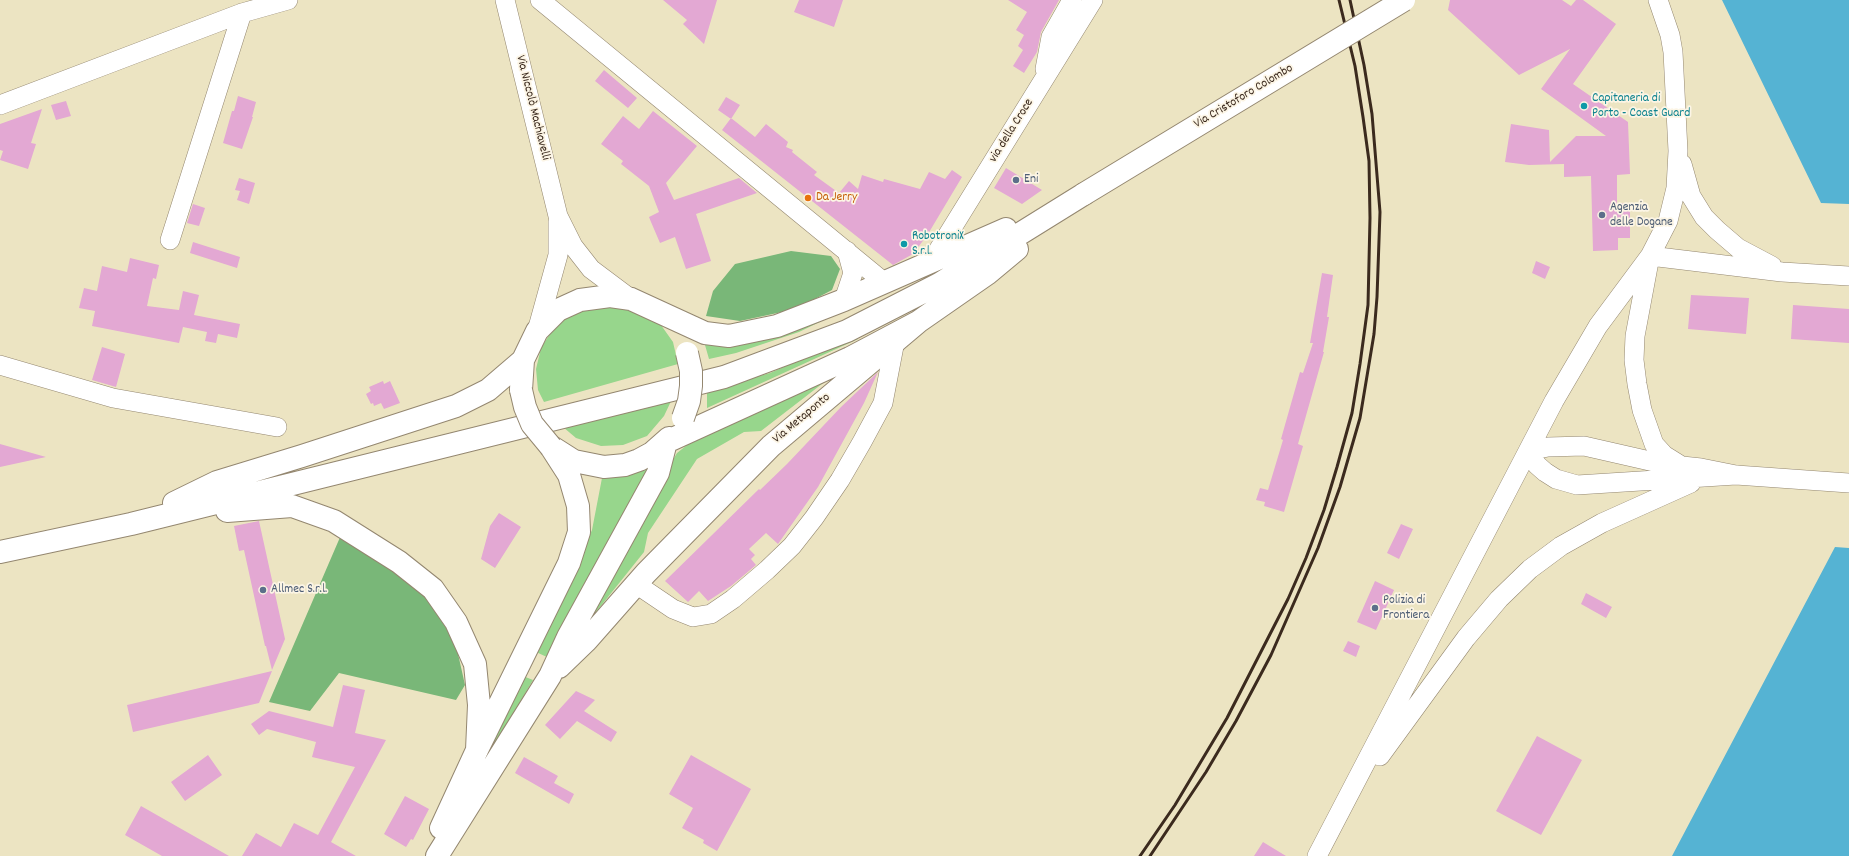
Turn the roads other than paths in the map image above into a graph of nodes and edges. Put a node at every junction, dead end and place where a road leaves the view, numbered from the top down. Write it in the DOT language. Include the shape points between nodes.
graph roads {
  1 [pos="288,0"];
  2 [pos="505,0"];
  3 [pos="540,0"];
  4 [pos="1072,0"];
  5 [pos="1093,0"];
  6 [pos="1404,0"];
  7 [pos="1658,0"];
  8 [pos="242,13"];
  9 [pos="1043,80"];
  10 [pos="0,105"];
  11 [pos="1678,151"];
  12 [pos="1084,194"];
  13 [pos="558,216"];
  14 [pos="170,240"];
  15 [pos="847,251"];
  16 [pos="1650,256"];
  17 [pos="931,262"];
  18 [pos="1782,272"];
  19 [pos="1849,276"];
  20 [pos="886,283"];
  21 [pos="631,299"];
  22 [pos="844,300"];
  23 [pos="657,312"];
  24 [pos="918,322"];
  25 [pos="537,331"];
  26 [pos="895,341"];
  27 [pos="523,360"];
  28 [pos="0,365"];
  29 [pos="277,427"];
  30 [pos="666,442"];
  31 [pos="551,447"];
  32 [pos="1528,451"];
  33 [pos="1686,467"];
  34 [pos="1736,475"];
  35 [pos="1701,478"];
  36 [pos="1849,482"];
  37 [pos="131,524"];
  38 [pos="0,552"];
  39 [pos="636,584"];
  40 [pos="550,676"];
  41 [pos="477,750"];
  42 [pos="1337,816"];
  43 [pos="428,856"];
  44 [pos="437,856"];
  45 [pos="1317,856"];
  1 -- 8 [label="street"];
  2 -- 13 [label="street, Via Niccolò Machiavelli"];
  3 -- 15 [label="street"];
  4 -- 9 [label="street" via="1051,37"];
  5 -- 9 [label="street, via della Croce"];
  6 -- 12 [label="main road, Via Cristoforo Colombo, bridge"];
  7 -- 11 [label="street" via="1673,52"];
  8 -- 10 [label="street"];
  8 -- 14 [label="street"];
  9 -- 17 [label="street, via della Croce"];
  11 -- 16 [label="street" via="1668,221"];
  11 -- 18 [label="street" via="1691,196 1704,217 1738,248"];
  12 -- 17 [label="main road"];
  12 -- 24 [label="main road, Via Metaponto" via="986,274"];
  12 -- 37 [label="main road" via="939,284 847,331 724,376"];
  13 -- 21 [label="street" via="573,246 591,269"];
  13 -- 25 [label="street" via="558,255"];
  15 -- 20 [label="street"];
  15 -- 22 [label="street" via="853,273"];
  16 -- 18 [label="street"];
  16 -- 32 [label="street" via="1598,326 1554,400"];
  16 -- 33 [label="street" via="1635,336 1637,384 1642,410 1654,444 1664,455"];
  17 -- 20 [label="main road"];
  18 -- 19 [label="street"];
  20 -- 22 [label="main road"];
  21 -- 23 [label="main road"];
  21 -- 25 [label="main road" via="610,296 580,300 558,310"];
  22 -- 23 [label="main road" via="777,326 728,336 705,333"];
  23 -- 30 [label="main road, bridge" via="672,327 687,353 691,371 689,401 683,418"];
  24 -- 26 [label="main road, Via Metaponto"];
  24 -- 30 [label="main road" via="850,358"];
  25 -- 27 [label="main road"];
  26 -- 39 [label="main road, Via Metaponto" via="771,446"];
  26 -- 39 [label="street" via="883,404 862,442 814,518 792,546 767,570 711,614 694,617 673,609"];
  27 -- 31 [label="main road, bridge" via="521,390 525,407 532,424"];
  27 -- 37 [label="main road" via="488,390 456,406 216,482"];
  28 -- 29 [label="street" via="113,398"];
  30 -- 31 [label="main road" via="639,460 625,465 604,467 574,461"];
  30 -- 40 [label="main road" via="658,473 568,637"];
  31 -- 41 [label="main road" via="569,475 578,506 580,532 568,563"];
  32 -- 33 [label="street" via="1548,447 1584,446"];
  32 -- 35 [label="street" via="1545,472 1556,479 1577,485"];
  32 -- 42 [label="street"];
  33 -- 34 [label="street"];
  34 -- 35 [label="street"];
  34 -- 36 [label="street"];
  35 -- 42 [label="street" via="1602,523 1562,546 1530,569 1499,599 1466,638"];
  37 -- 38 [label="main road"];
  37 -- 41 [label="main road" via="256,508 292,506 334,520 366,540 433,588 456,622 475,664 478,704"];
  39 -- 40 [label="main road, Via Metaponto" via="587,640"];
  40 -- 44 [label="main road"];
  41 -- 43 [label="main road"];
  42 -- 45 [label="street"];
}
